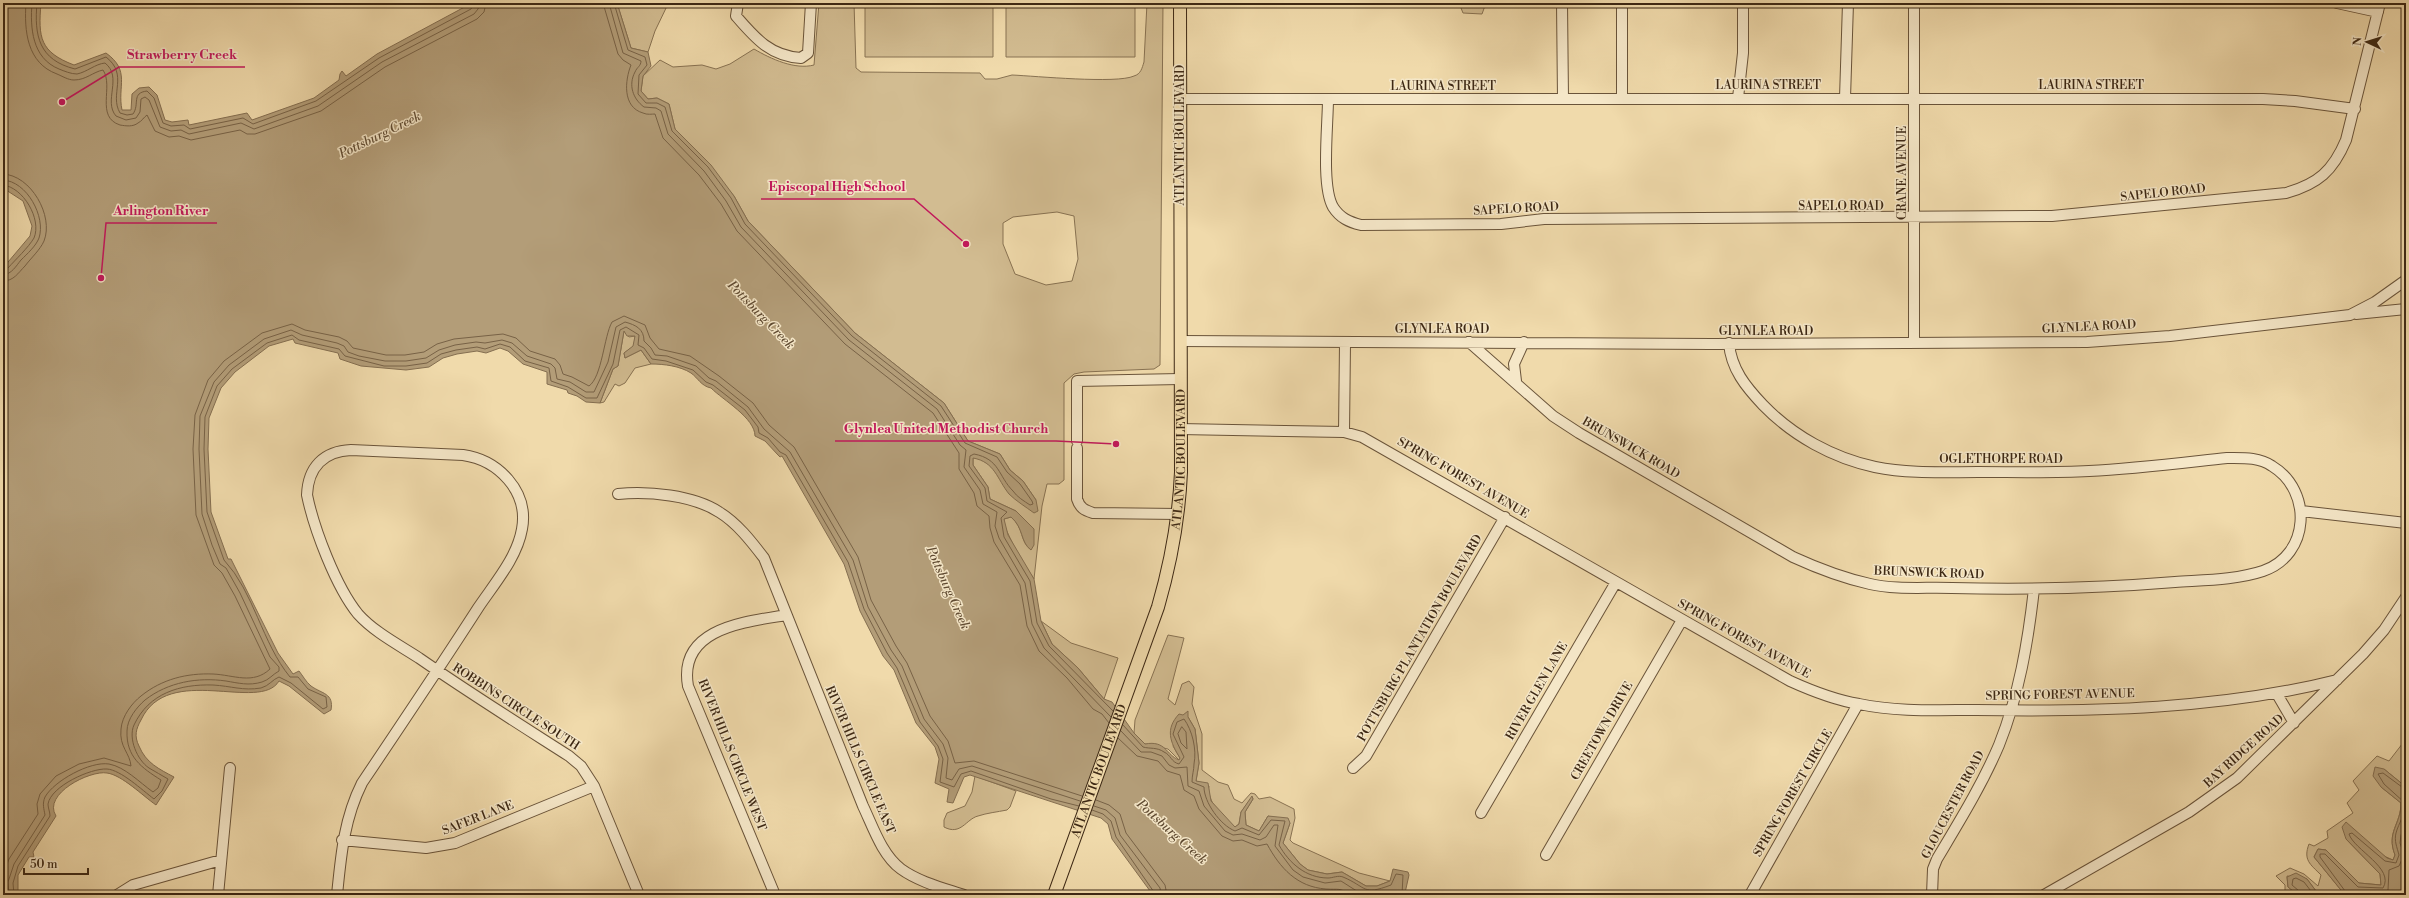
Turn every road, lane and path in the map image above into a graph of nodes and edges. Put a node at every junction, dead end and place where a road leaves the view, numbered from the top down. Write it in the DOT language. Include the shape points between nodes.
graph roads {
  1 [pos="738,3"];
  2 [pos="811,3"];
  3 [pos="1180,3"];
  4 [pos="1562,3"];
  5 [pos="1622,3"];
  6 [pos="1743,3"];
  7 [pos="1848,3"];
  8 [pos="1914,3"];
  9 [pos="2337,3"];
  10 [pos="2379,7"];
  11 [pos="1563,98"];
  12 [pos="1622,98"];
  13 [pos="1738,98"];
  14 [pos="1845,98"];
  15 [pos="1914,98"];
  16 [pos="1180,99"];
  17 [pos="1328,99"];
  18 [pos="2355,109"];
  19 [pos="1915,218"];
  20 [pos="2406,280"];
  21 [pos="2406,309"];
  22 [pos="2350,315"];
  23 [pos="1180,341"];
  24 [pos="1469,342"];
  25 [pos="1524,342"];
  26 [pos="1345,343"];
  27 [pos="1914,343"];
  28 [pos="1729,344"];
  29 [pos="1180,379"];
  30 [pos="1516,381"];
  31 [pos="1180,429"];
  32 [pos="1344,432"];
  33 [pos="618,494"];
  34 [pos="2301,511"];
  35 [pos="1178,514"];
  36 [pos="1505,517"];
  37 [pos="2406,523"];
  38 [pos="1616,582"];
  39 [pos="2034,589"];
  40 [pos="2406,597"];
  41 [pos="786,615"];
  42 [pos="1682,620"];
  43 [pos="438,671"];
  44 [pos="2337,680"];
  45 [pos="2277,694"];
  46 [pos="1858,704"];
  47 [pos="2011,711"];
  48 [pos="2294,723"];
  49 [pos="230,768"];
  50 [pos="1353,768"];
  51 [pos="594,786"];
  52 [pos="1481,813"];
  53 [pos="342,840"];
  54 [pos="1546,855"];
  55 [pos="221,860"];
  56 [pos="117,895"];
  57 [pos="218,895"];
  58 [pos="337,895"];
  59 [pos="639,895"];
  60 [pos="776,895"];
  61 [pos="964,895"];
  62 [pos="1054,895"];
  63 [pos="1750,895"];
  64 [pos="1932,895"];
  65 [pos="2044,895"];
  1 -- 2 [label="street" via="736,16 758,42 766,48 801,58 808,53"];
  3 -- 16 [label="main road, ATLANTIC BOULEVARD"];
  4 -- 11 [label="street"];
  5 -- 12 [label="street"];
  6 -- 13 [label="street" via="1743,53"];
  7 -- 14 [label="street"];
  8 -- 15 [label="street, CRANE AVENUE"];
  9 -- 10 [label="street"];
  10 -- 18 [label="street, SAPELO ROAD"];
  11 -- 12 [label="street, LAURINA STREET"];
  11 -- 17 [label="street, LAURINA STREET"];
  12 -- 13 [label="street, LAURINA STREET"];
  13 -- 14 [label="street, LAURINA STREET"];
  14 -- 15 [label="street, LAURINA STREET"];
  15 -- 18 [label="street, LAURINA STREET" via="2263,99 2294,100"];
  15 -- 19 [label="street, CRANE AVENUE"];
  16 -- 17 [label="street, LAURINA STREET"];
  16 -- 23 [label="main road, ATLANTIC BOULEVARD"];
  17 -- 19 [label="street, SAPELO ROAD" via="1328,194 1339,214 1353,223 1370,226 1501,224 1544,220"];
  18 -- 19 [label="street, SAPELO ROAD" via="2338,159 2328,171 2301,189 2286,193 2052,216"];
  19 -- 27 [label="street, CRANE AVENUE"];
  20 -- 22 [label="street, GLYNLEA ROAD" via="2375,302"];
  21 -- 22 [label="street, GLYNLEA ROAD"];
  22 -- 27 [label="street, GLYNLEA ROAD" via="2170,336 2087,342"];
  23 -- 26 [label="street, GLYNLEA ROAD"];
  23 -- 29 [label="main road, ATLANTIC BOULEVARD"];
  24 -- 25 [label="street, GLYNLEA ROAD"];
  24 -- 26 [label="street, GLYNLEA ROAD"];
  24 -- 30 [label="street, BRUNSWICK ROAD"];
  25 -- 28 [label="street, GLYNLEA ROAD"];
  25 -- 30 [label="street" via="1514,364"];
  26 -- 32 [label="street"];
  27 -- 28 [label="street, GLYNLEA ROAD"];
  28 -- 34 [label="street, OGLETHORPE ROAD" via="1733,364 1738,373 1774,416 1796,433 1829,452 1875,467 1906,472 2088,472 2250,458 2272,465 2283,474 2297,494"];
  29 -- 31 [label="main road, ATLANTIC BOULEVARD"];
  29 -- 35 [label="street" via="1078,381 1077,445 1077,499 1085,510 1093,513"];
  30 -- 39 [label="street, BRUNSWICK ROAD" via="1553,416 1579,433 1792,557 1815,567 1871,584"];
  31 -- 32 [label="street, SPRING FOREST AVENUE"];
  31 -- 35 [label="main road, ATLANTIC BOULEVARD"];
  32 -- 36 [label="street, SPRING FOREST AVENUE" via="1376,444"];
  33 -- 41 [label="street, RIVER HILLS CIRCLE EAST" via="655,493 699,503 719,512 751,541 764,558"];
  34 -- 37 [label="street"];
  34 -- 39 [label="street, BRUNSWICK ROAD" via="2297,537 2290,550 2278,563 2263,571 2221,578 2113,587"];
  35 -- 62 [label="main road, ATLANTIC BOULEVARD" via="1168,573"];
  36 -- 38 [label="street, SPRING FOREST AVENUE"];
  36 -- 50 [label="street, POTTSBURG PLANTATION BOULEVARD" via="1366,756"];
  38 -- 42 [label="street, SPRING FOREST AVENUE"];
  38 -- 52 [label="street, RIVER GLEN LANE"];
  39 -- 47 [label="street, GLOUCESTER ROAD" via="2024,658"];
  40 -- 44 [label="street, BAY RIDGE ROAD" via="2384,630"];
  41 -- 60 [label="street, RIVER HILLS CIRCLE WEST" via="738,623 709,636 693,650 687,676 688,686"];
  41 -- 61 [label="street, RIVER HILLS CIRCLE EAST" via="863,806 882,844 900,868 915,878"];
  42 -- 46 [label="street, SPRING FOREST AVENUE" via="1790,681 1816,692"];
  42 -- 54 [label="street, CREETOWN DRIVE"];
  43 -- 43 [label="street, ROBBINS CIRCLE SOUTH" via="359,615 333,570 310,506 308,484 315,466 321,459 339,450 476,457 504,474 513,485 523,511 523,528 515,552"];
  43 -- 51 [label="street, ROBBINS CIRCLE SOUTH" via="569,756 581,766"];
  43 -- 53 [label="street" via="362,783 348,815"];
  44 -- 45 [label="street, SPRING FOREST AVENUE"];
  44 -- 48 [label="street, BAY RIDGE ROAD"];
  45 -- 47 [label="street, SPRING FOREST AVENUE" via="2188,704"];
  45 -- 48 [label="street"];
  46 -- 47 [label="street, SPRING FOREST AVENUE" via="1890,709"];
  46 -- 63 [label="street, SPRING FOREST CIRCLE"];
  47 -- 64 [label="street, GLOUCESTER ROAD" via="1986,774 1936,859"];
  48 -- 65 [label="street, BAY RIDGE ROAD" via="2237,778 2212,797"];
  49 -- 55 [label="street"];
  51 -- 53 [label="street, SAFER LANE" via="455,843 439,847"];
  51 -- 59 [label="street, ROBBINS CIRCLE SOUTH"];
  53 -- 58 [label="street"];
  55 -- 56 [label="street" via="133,885"];
  55 -- 57 [label="street"];
}
